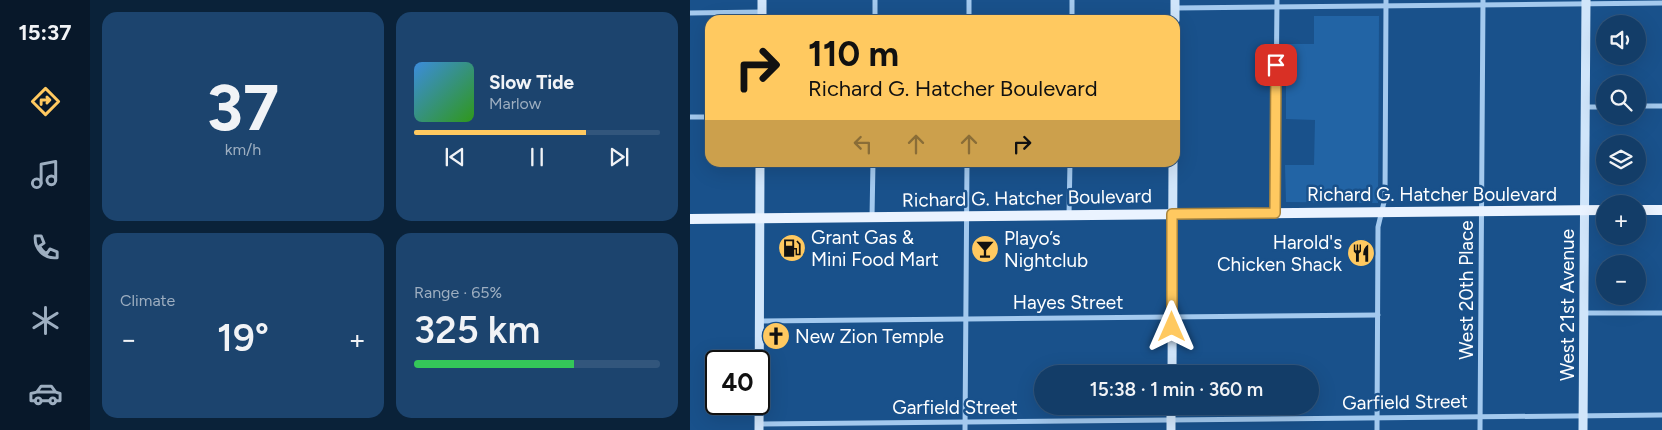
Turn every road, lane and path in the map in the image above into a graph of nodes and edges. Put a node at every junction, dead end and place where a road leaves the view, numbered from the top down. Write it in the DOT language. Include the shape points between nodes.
graph roads {
  1 [pos="762,0"];
  2 [pos="875,0"];
  3 [pos="969,0"];
  4 [pos="1072,0"];
  5 [pos="1277,0"];
  6 [pos="1483,2"];
  7 [pos="1586,2"];
  8 [pos="1386,3"];
  9 [pos="1662,3"];
  10 [pos="1175,4"];
  11 [pos="1277,7"];
  12 [pos="690,13"];
  13 [pos="738,15"];
  14 [pos="762,15"];
  15 [pos="875,15"];
  16 [pos="969,15"];
  17 [pos="1072,15"];
  18 [pos="1646,106"];
  19 [pos="1662,106"];
  20 [pos="1585,107"];
  21 [pos="1596,107"];
  22 [pos="690,117"];
  23 [pos="705,117"];
  24 [pos="760,167"];
  25 [pos="873,167"];
  26 [pos="967,167"];
  27 [pos="1070,167"];
  28 [pos="1173,167"];
  29 [pos="1596,210"];
  30 [pos="1646,210"];
  31 [pos="1662,210"];
  32 [pos="1584,211"];
  33 [pos="1382,212"];
  34 [pos="1481,212"];
  35 [pos="1275,213"];
  36 [pos="1172,214"];
  37 [pos="1069,215"];
  38 [pos="967,216"];
  39 [pos="872,217"];
  40 [pos="690,219"];
  41 [pos="760,219"];
  42 [pos="1662,312"];
  43 [pos="1584,313"];
  44 [pos="1378,315"];
  45 [pos="1172,317"];
  46 [pos="966,318"];
  47 [pos="759,321"];
  48 [pos="1172,365"];
  49 [pos="1171,415"];
  50 [pos="1662,415"];
  51 [pos="1480,416"];
  52 [pos="1583,416"];
  53 [pos="1377,418"];
  54 [pos="1171,420"];
  55 [pos="965,422"];
  56 [pos="759,427"];
  57 [pos="964,430"];
  58 [pos="1171,430"];
  59 [pos="1377,430"];
  60 [pos="1480,430"];
  61 [pos="1583,430"];
  1 -- 14 [label="street"];
  2 -- 15 [label="street"];
  3 -- 16 [label="street"];
  4 -- 17 [label="street"];
  5 -- 11 [label="street"];
  6 -- 7 [label="street"];
  6 -- 8 [label="street"];
  6 -- 34 [label="street, West 20th Place"];
  7 -- 9 [label="street"];
  7 -- 20 [label="street, West 21st Avenue"];
  8 -- 11 [label="street"];
  8 -- 33 [label="street" via="1385,198"];
  10 -- 11 [label="street"];
  11 -- 35 [label="street"];
  12 -- 13 [label="street"];
  18 -- 19 [label="street"];
  20 -- 21 [label="street"];
  20 -- 32 [label="street, West 21st Avenue"];
  22 -- 23 [label="street"];
  24 -- 41 [label="street"];
  25 -- 39 [label="street"];
  26 -- 38 [label="street"];
  27 -- 37 [label="street"];
  28 -- 36 [label="street"];
  29 -- 32 [label="main road, Richard G. Hatcher Boulevard"];
  30 -- 31 [label="main road"];
  32 -- 34 [label="main road, Richard G. Hatcher Boulevard"];
  32 -- 43 [label="street, West 21st Avenue"];
  33 -- 34 [label="main road, Richard G. Hatcher Boulevard"];
  33 -- 35 [label="main road, Richard G. Hatcher Boulevard"];
  33 -- 44 [label="street" via="1378,227"];
  34 -- 51 [label="street, West 20th Place"];
  35 -- 36 [label="main road, Richard G. Hatcher Boulevard"];
  36 -- 37 [label="main road, Richard G. Hatcher Boulevard"];
  36 -- 45 [label="street"];
  37 -- 38 [label="main road, Richard G. Hatcher Boulevard"];
  38 -- 39 [label="main road, Richard G. Hatcher Boulevard"];
  38 -- 46 [label="street"];
  39 -- 41 [label="main road, Richard G. Hatcher Boulevard"];
  40 -- 41 [label="main road, Richard G. Hatcher Boulevard"];
  41 -- 47 [label="street"];
  42 -- 43 [label="street"];
  43 -- 52 [label="street, West 21st Avenue"];
  44 -- 45 [label="street, Hayes Street"];
  44 -- 53 [label="street"];
  45 -- 46 [label="street, Hayes Street"];
  45 -- 48 [label="street"];
  46 -- 47 [label="street, Hayes Street"];
  46 -- 55 [label="street"];
  47 -- 56 [label="street"];
  49 -- 54 [label="street"];
  50 -- 52 [label="street, Garfield Street"];
  51 -- 52 [label="street, Garfield Street"];
  51 -- 53 [label="street, Garfield Street"];
  51 -- 60 [label="street, West 20th Place"];
  52 -- 61 [label="street, West 21st Avenue"];
  53 -- 54 [label="street, Garfield Street"];
  53 -- 59 [label="street"];
  54 -- 55 [label="street, Garfield Street"];
  54 -- 58 [label="street"];
  55 -- 56 [label="street, Garfield Street"];
  55 -- 57 [label="street"];
}
